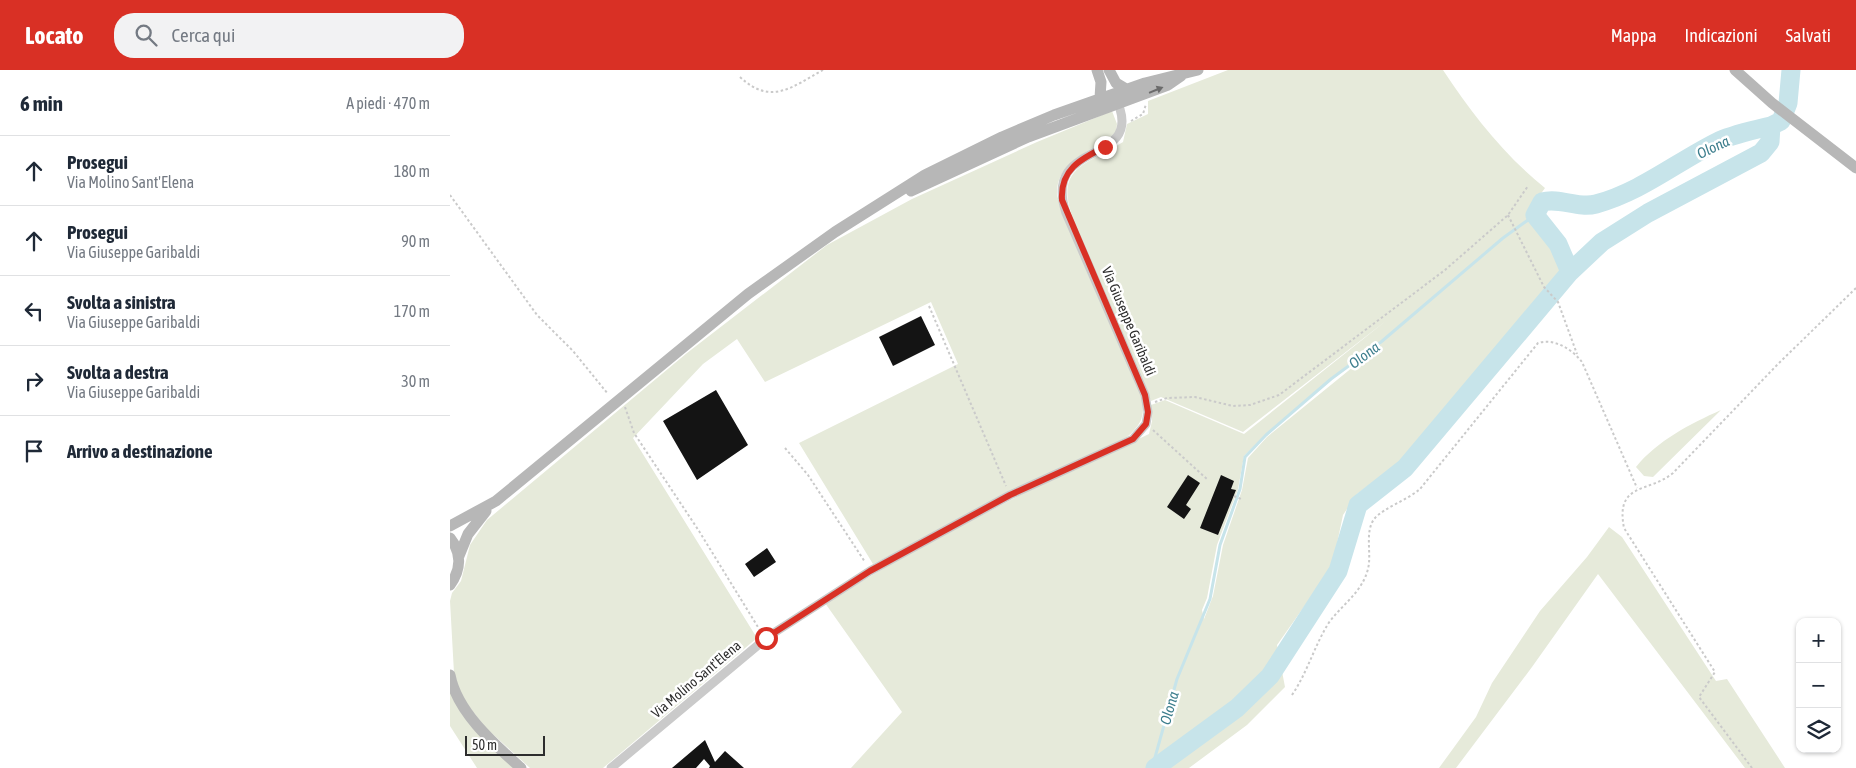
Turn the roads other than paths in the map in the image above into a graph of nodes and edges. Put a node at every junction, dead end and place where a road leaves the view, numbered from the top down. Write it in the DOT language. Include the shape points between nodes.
graph roads {
  1 [pos="1096,70"];
  2 [pos="1109,70"];
  3 [pos="1198,70"];
  4 [pos="1735,70"];
  5 [pos="1182,76"];
  6 [pos="1120,88"];
  7 [pos="1100,98"];
  8 [pos="1120,109"];
  9 [pos="976,162"];
  10 [pos="1856,168"];
  11 [pos="894,197"];
  12 [pos="1010,495"];
  13 [pos="496,501"];
  14 [pos="450,526"];
  15 [pos="450,538"];
  16 [pos="459,556"];
  17 [pos="450,585"];
  18 [pos="450,674"];
  19 [pos="521,768"];
  20 [pos="612,768"];
  1 -- 7 [label="street" via="1101,82"];
  2 -- 6 [label="street"];
  3 -- 5 [label="street"];
  4 -- 10 [label="street"];
  5 -- 6 [label="street"];
  9 -- 5 [label="street, one-way" via="1028,138 1168,85"];
  6 -- 7 [label="street"];
  6 -- 9 [label="street" via="1116,98 1020,134"];
  7 -- 11 [label="street" via="963,155 925,175"];
  8 -- 12 [label="street, Via Giuseppe Garibaldi" via="1123,124 1120,135 1072,166 1063,184 1062,200 1148,405 1146,424 1123,444"];
  9 -- 11 [label="street"];
  11 -- 13 [label="street" via="835,232 778,272"];
  12 -- 20 [label="street, Via Molino Sant'Elena" via="870,571 766,638"];
  13 -- 14 [label="street"];
  13 -- 16 [label="street" via="471,528"];
  15 -- 16 [label="street"];
  16 -- 17 [label="street" via="458,572"];
  18 -- 19 [label="street" via="459,701"];
}
